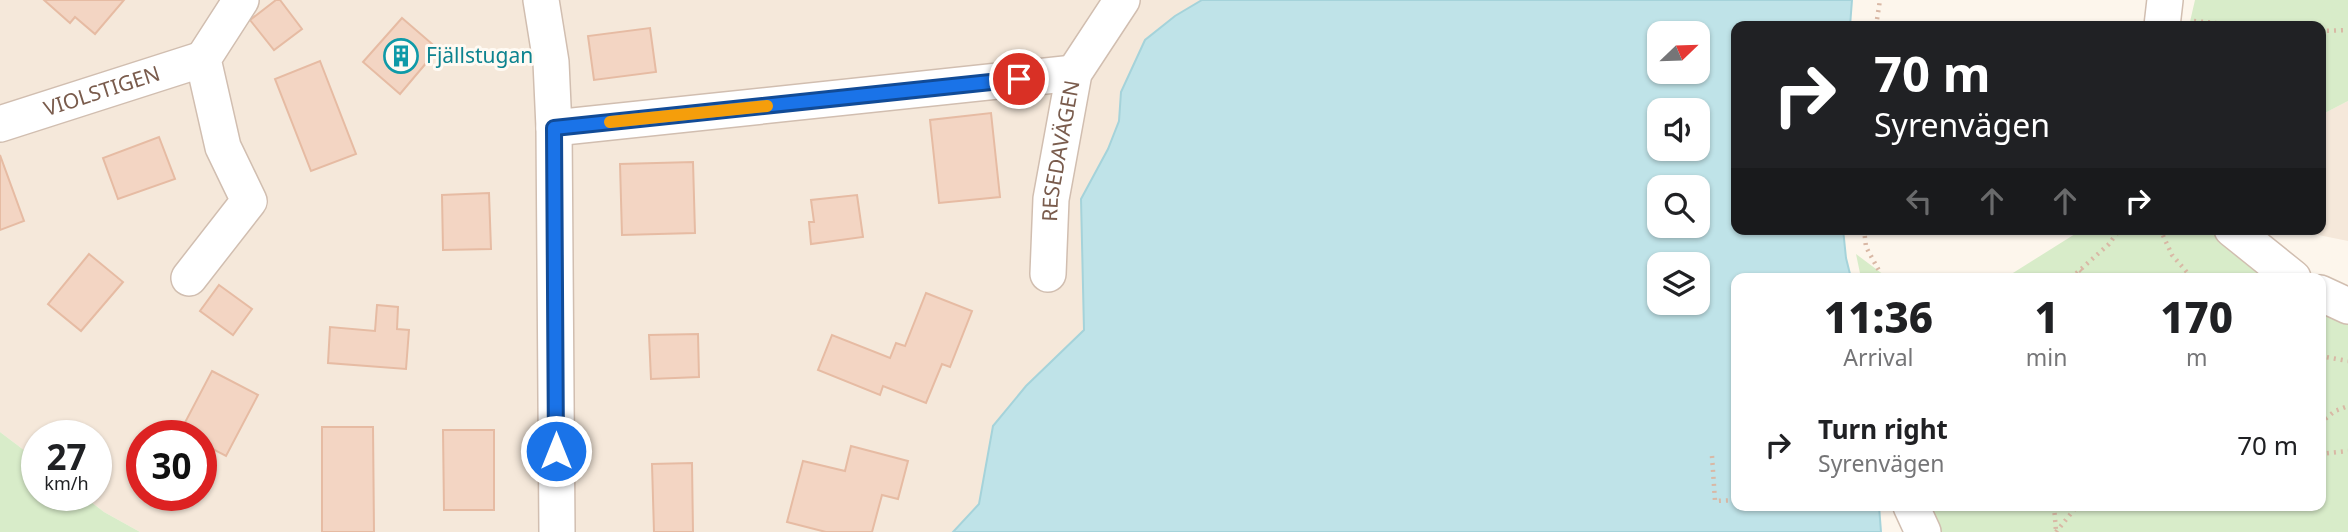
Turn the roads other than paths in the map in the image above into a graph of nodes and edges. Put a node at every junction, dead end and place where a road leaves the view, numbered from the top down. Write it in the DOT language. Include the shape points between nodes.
graph roads {
  1 [pos="241,0"];
  2 [pos="541,0"];
  3 [pos="1122,0"];
  4 [pos="203,59"];
  5 [pos="1073,73"];
  6 [pos="0,124"];
  7 [pos="554,128"];
  8 [pos="2239,235"];
  9 [pos="2287,273"];
  10 [pos="1048,274"];
  11 [pos="189,278"];
  12 [pos="2326,296"];
  13 [pos="2348,306"];
  14 [pos="1913,511"];
  15 [pos="557,532"];
  16 [pos="1923,532"];
  1 -- 4 [label="street"];
  2 -- 7 [label="street" via="551,62"];
  3 -- 5 [label="street, RESEDAVÄGEN"];
  4 -- 6 [label="street, VIOLSTIGEN"];
  4 -- 11 [label="street" via="223,147 249,201"];
  5 -- 7 [label="street"];
  5 -- 10 [label="street, RESEDAVÄGEN" via="1051,200"];
  7 -- 15 [label="street"];
  8 -- 9 [label="street"];
  12 -- 13 [label="street"];
  14 -- 16 [label="street"];
}
